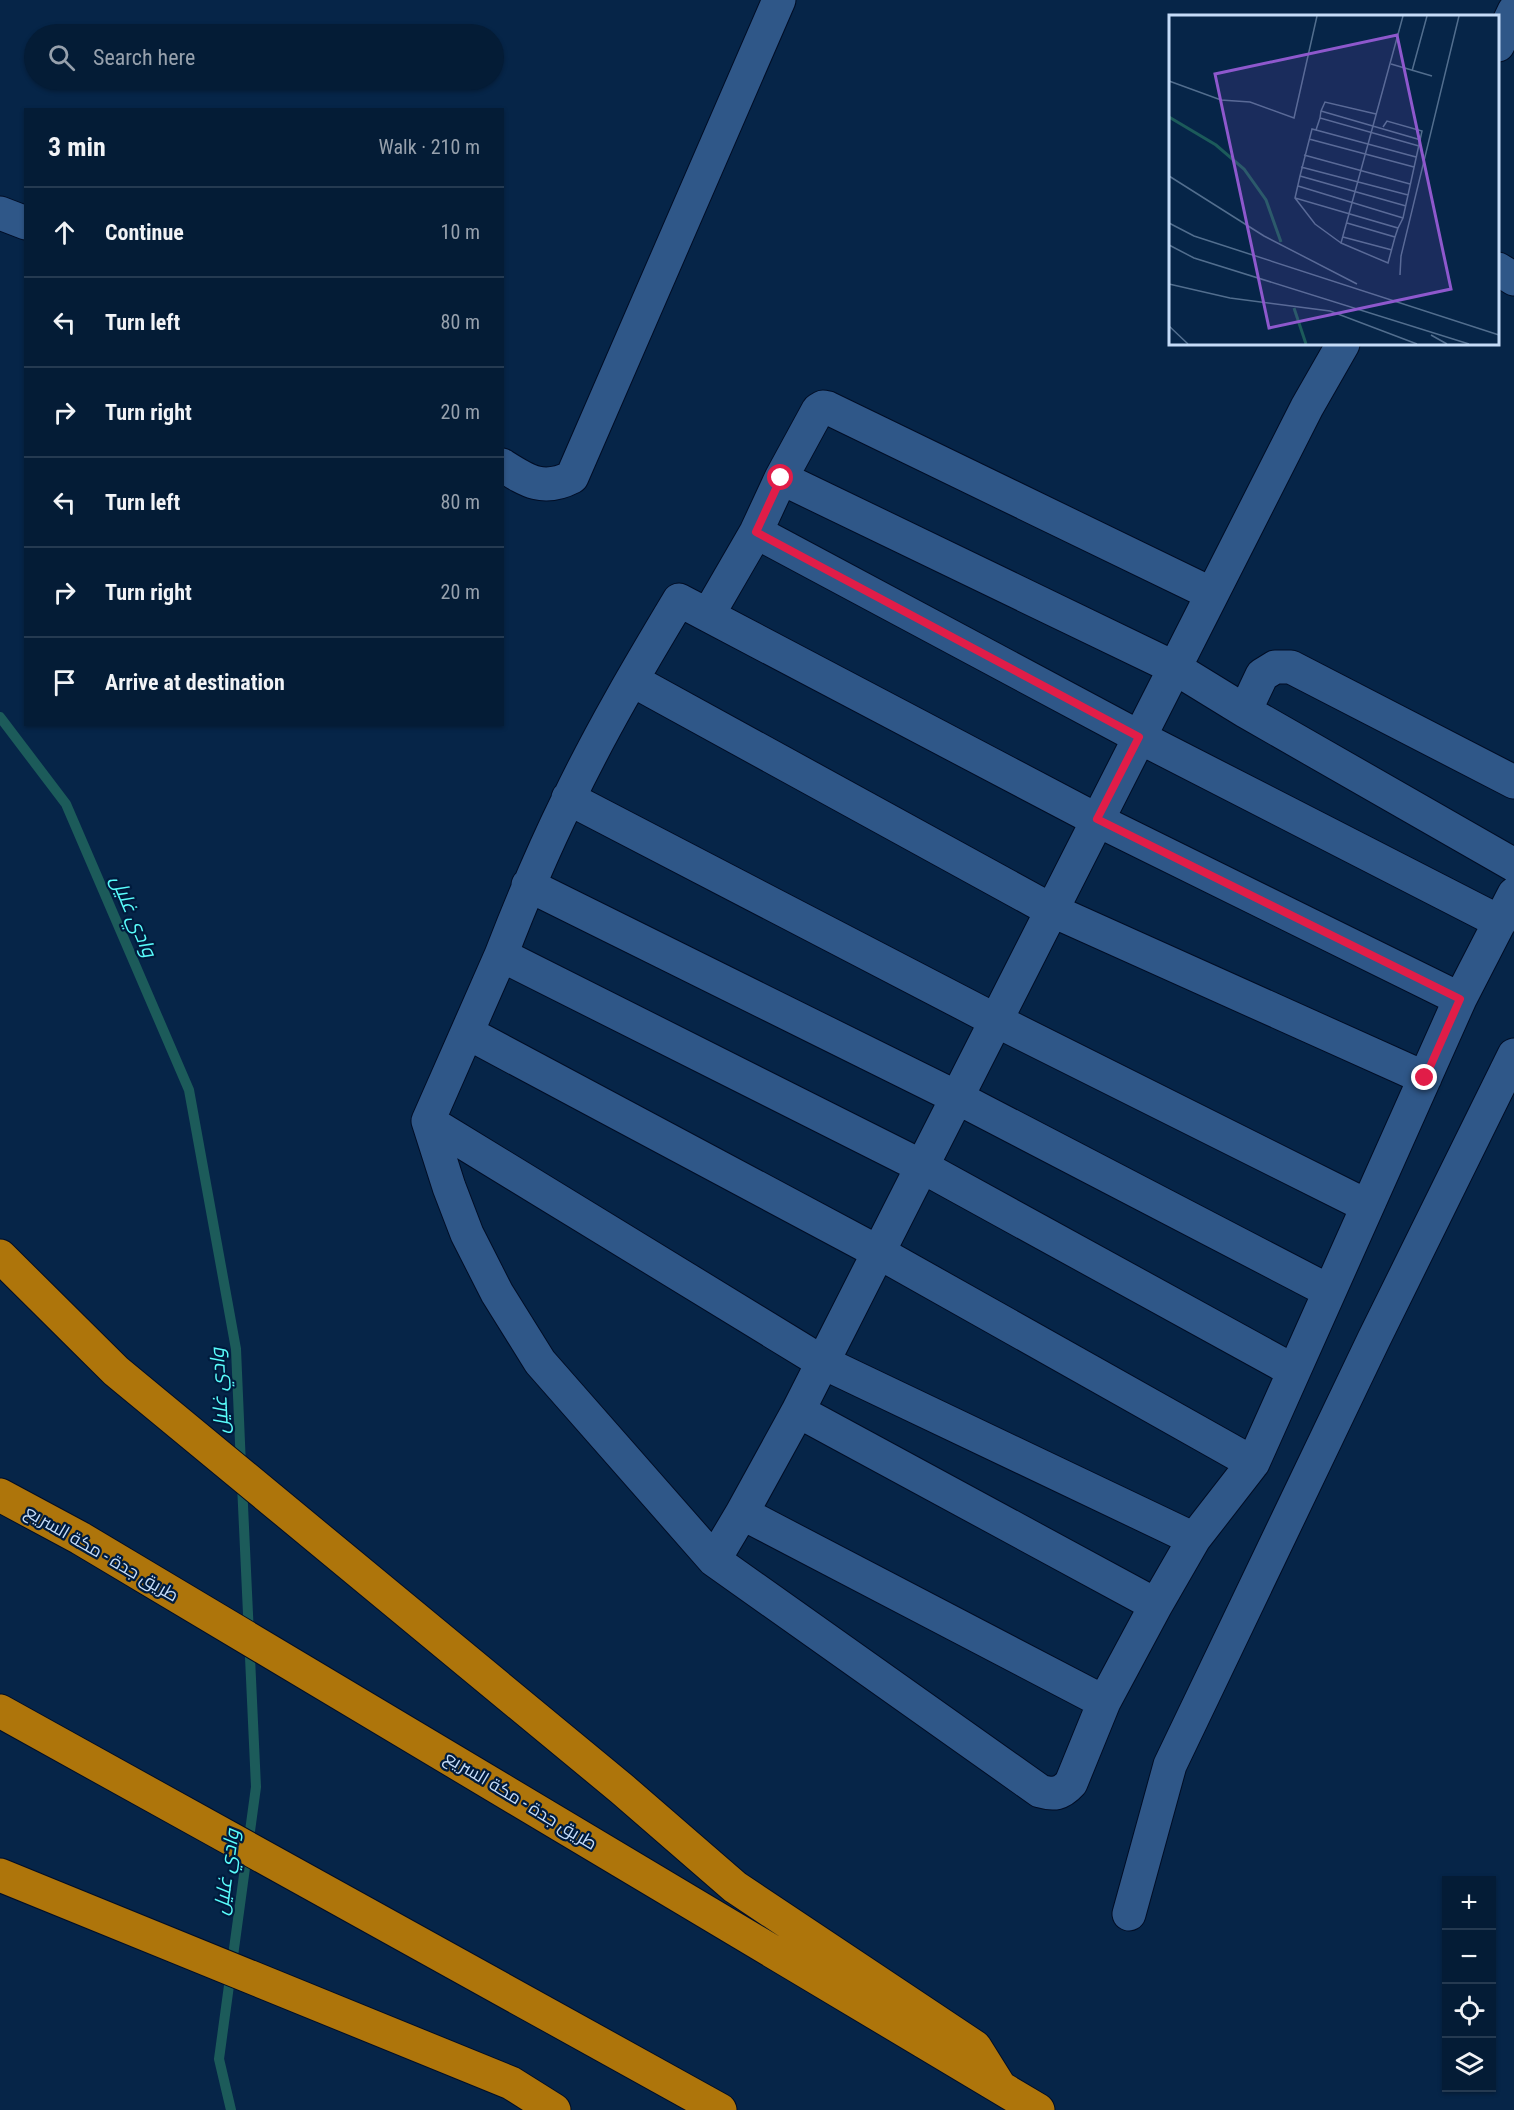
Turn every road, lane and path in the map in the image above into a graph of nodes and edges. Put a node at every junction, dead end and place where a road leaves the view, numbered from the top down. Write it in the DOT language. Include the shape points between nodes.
graph roads {
  1 [pos="779,0"];
  2 [pos="1514,11"];
  3 [pos="1499,41"];
  4 [pos="0,213"];
  5 [pos="24,222"];
  6 [pos="1499,270"];
  7 [pos="1514,279"];
  8 [pos="1343,345"];
  9 [pos="504,466"];
  10 [pos="781,478"];
  11 [pos="756,532"];
  12 [pos="1212,594"];
  13 [pos="708,615"];
  14 [pos="1175,668"];
  15 [pos="632,680"];
  16 [pos="1245,711"];
  17 [pos="1139,737"];
  18 [pos="1514,782"];
  19 [pos="568,798"];
  20 [pos="1097,819"];
  21 [pos="1514,865"];
  22 [pos="528,885"];
  23 [pos="1507,908"];
  24 [pos="1051,910"];
  25 [pos="501,955"];
  26 [pos="1460,999"];
  27 [pos="995,1020"];
  28 [pos="468,1033"];
  29 [pos="1514,1055"];
  30 [pos="1425,1078"];
  31 [pos="956,1097"];
  32 [pos="428,1121"];
  33 [pos="921,1166"];
  34 [pos="1367,1206"];
  35 [pos="878,1252"];
  36 [pos="0,1256"];
  37 [pos="1329,1291"];
  38 [pos="822,1362"];
  39 [pos="1294,1371"];
  40 [pos="798,1411"];
  41 [pos="1252,1463"];
  42 [pos="0,1495"];
  43 [pos="742,1513"];
  44 [pos="1194,1539"];
  45 [pos="714,1560"];
  46 [pos="1156,1605"];
  47 [pos="1104,1702"];
  48 [pos="7,1716"];
  49 [pos="3,1876"];
  50 [pos="1129,1914"];
  51 [pos="1000,2087"];
  52 [pos="554,2110"];
  53 [pos="720,2110"];
  54 [pos="1038,2110"];
  1 -- 9 [label="street" via="572,477 552,485 537,484"];
  2 -- 3 [label="street"];
  4 -- 5 [label="street"];
  6 -- 7 [label="street"];
  8 -- 12 [label="street" via="1307,407"];
  10 -- 11 [label="street"];
  10 -- 12 [label="street" via="818,410 828,408"];
  10 -- 14 [label="street"];
  11 -- 13 [label="street"];
  11 -- 17 [label="street"];
  12 -- 14 [label="street"];
  13 -- 15 [label="street" via="679,600"];
  13 -- 20 [label="street"];
  14 -- 16 [label="street"];
  14 -- 17 [label="street"];
  15 -- 19 [label="street"];
  15 -- 24 [label="street"];
  16 -- 18 [label="street" via="1262,675 1275,667 1291,668"];
  16 -- 21 [label="street"];
  17 -- 20 [label="street"];
  17 -- 23 [label="street"];
  19 -- 22 [label="street"];
  19 -- 27 [label="street"];
  20 -- 24 [label="street"];
  20 -- 26 [label="street"];
  22 -- 25 [label="street"];
  22 -- 31 [label="street"];
  23 -- 26 [label="street"];
  24 -- 27 [label="street"];
  24 -- 30 [label="street"];
  25 -- 28 [label="street"];
  25 -- 33 [label="street"];
  26 -- 30 [label="street"];
  27 -- 31 [label="street"];
  27 -- 34 [label="street"];
  28 -- 32 [label="street"];
  28 -- 35 [label="street"];
  29 -- 50 [label="street" via="1170,1765"];
  30 -- 34 [label="street"];
  31 -- 33 [label="street"];
  31 -- 37 [label="street"];
  32 -- 38 [label="street"];
  32 -- 45 [label="street" via="467,1234 497,1293 540,1362"];
  33 -- 35 [label="street"];
  33 -- 39 [label="street"];
  34 -- 37 [label="street"];
  35 -- 38 [label="street"];
  35 -- 41 [label="street"];
  36 -- 51 [label="highway" via="116,1371 735,1887 975,2047"];
  37 -- 39 [label="street"];
  38 -- 40 [label="street"];
  38 -- 44 [label="street"];
  39 -- 41 [label="street"];
  40 -- 43 [label="street"];
  40 -- 46 [label="street"];
  41 -- 44 [label="street"];
  42 -- 51 [label="highway, طريق جدة - مكة السريع" via="80,1538"];
  43 -- 45 [label="street"];
  43 -- 47 [label="street"];
  44 -- 46 [label="street"];
  45 -- 47 [label="street" via="1040,1791 1053,1795 1071,1783"];
  46 -- 47 [label="street"];
  48 -- 53 [label="highway"];
  49 -- 52 [label="highway" via="511,2084"];
  51 -- 54 [label="highway, طريق جدة - مكة السريع"];
}
